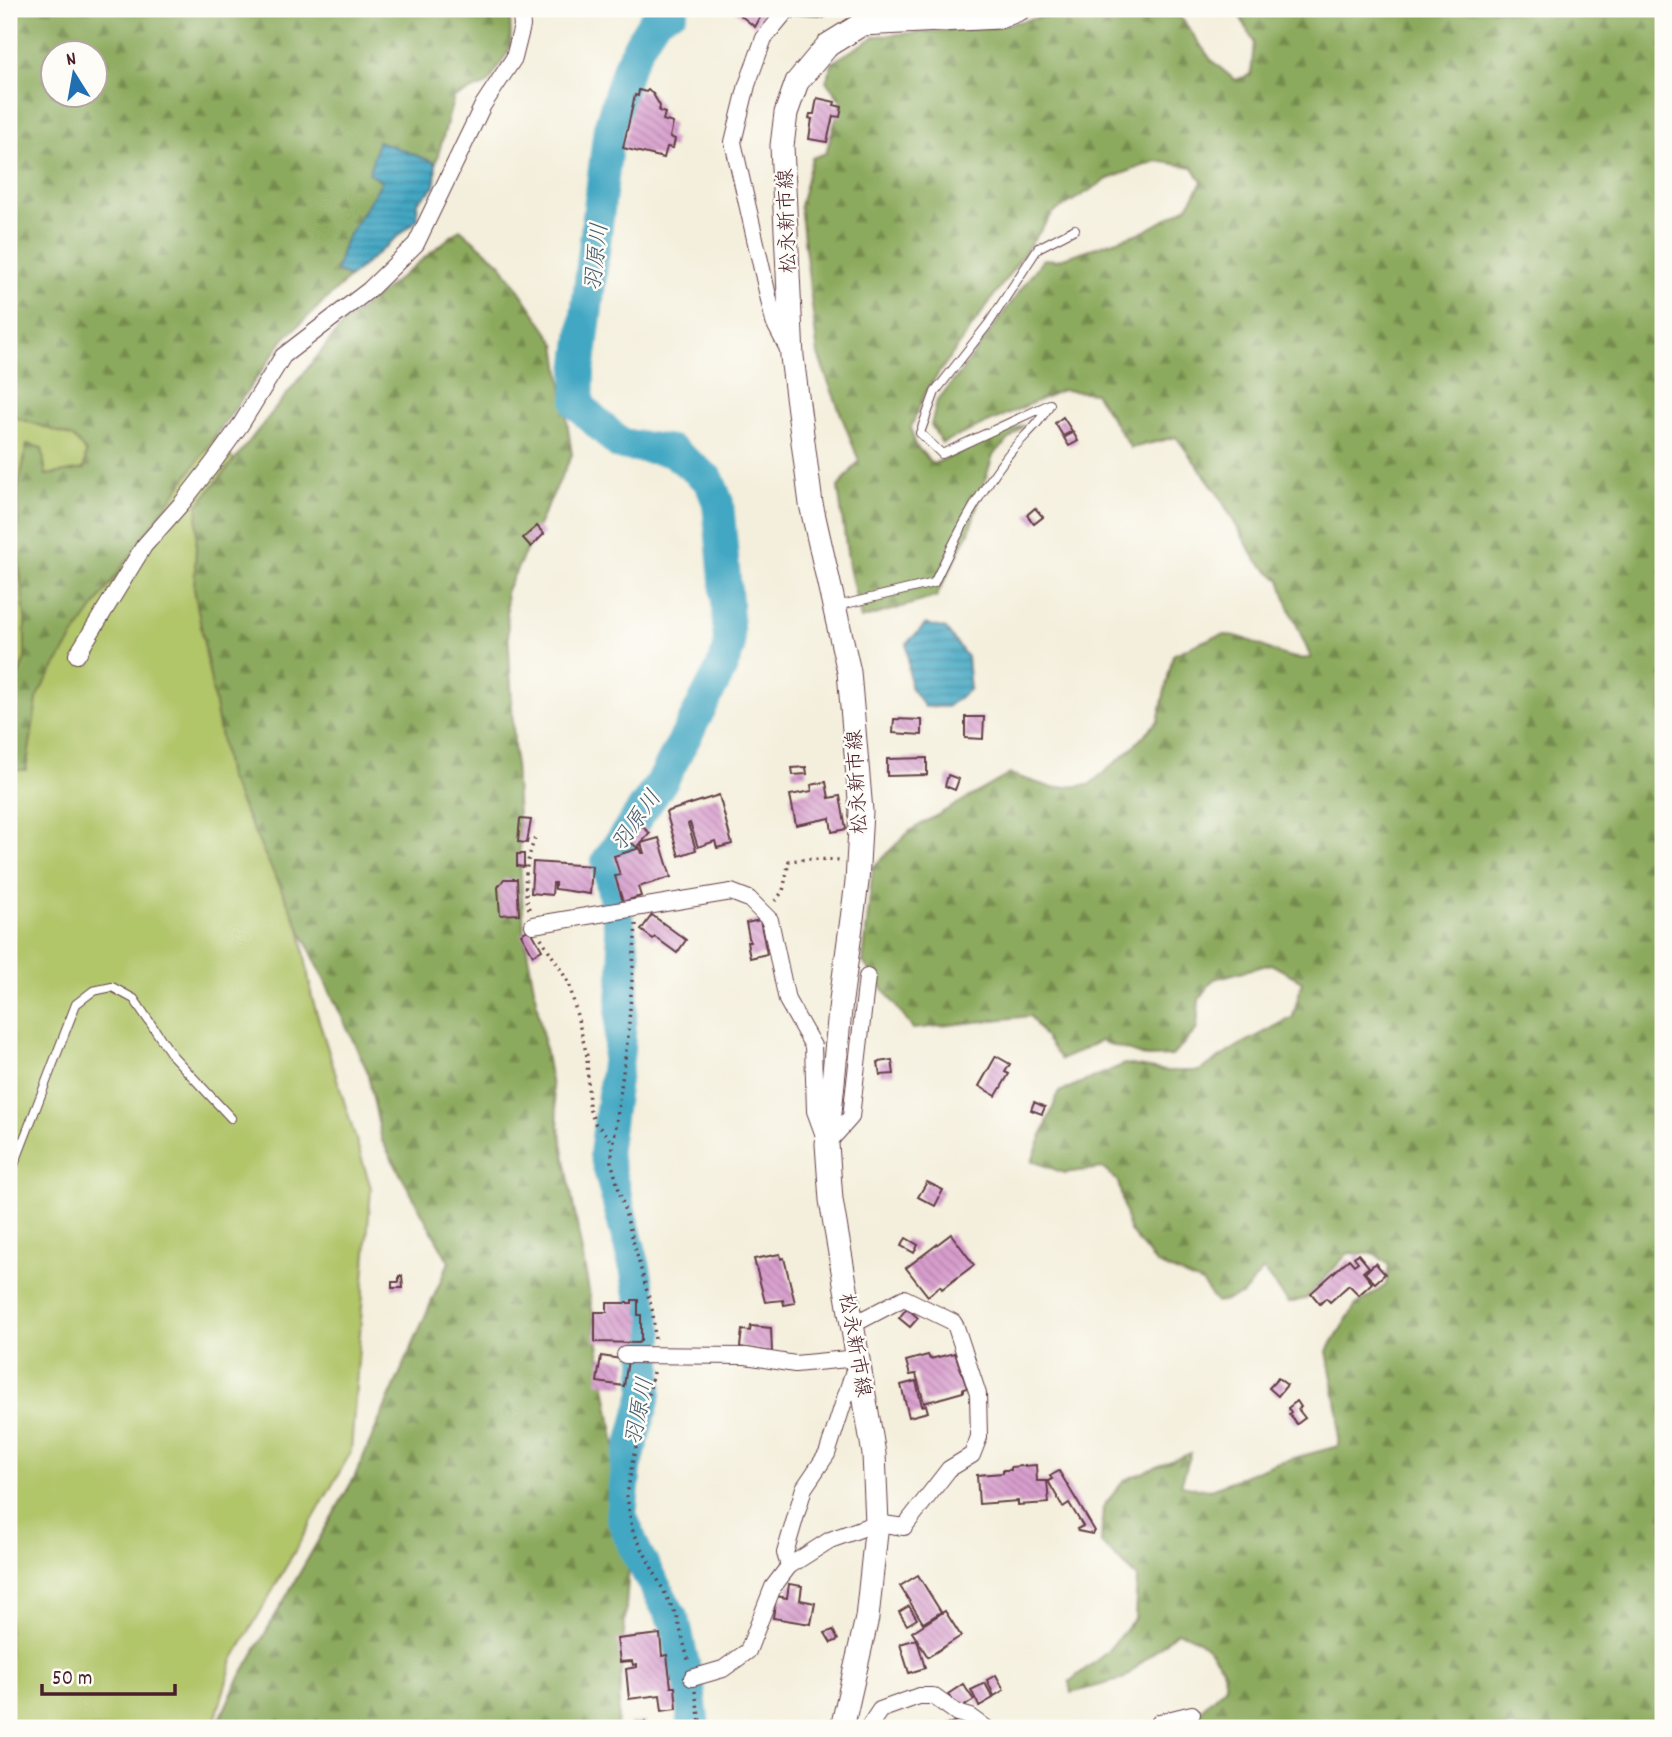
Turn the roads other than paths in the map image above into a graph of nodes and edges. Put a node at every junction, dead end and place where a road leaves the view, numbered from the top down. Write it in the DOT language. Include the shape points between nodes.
graph roads {
  1 [pos="520,9"];
  2 [pos="824,9"];
  3 [pos="1019,9"];
  4 [pos="786,10"];
  5 [pos="1075,229"];
  6 [pos="792,357"];
  7 [pos="834,607"];
  8 [pos="77,655"];
  9 [pos="533,925"];
  10 [pos="867,976"];
  11 [pos="231,1118"];
  12 [pos="827,1144"];
  13 [pos="9,1178"];
  14 [pos="852,1325"];
  15 [pos="625,1355"];
  16 [pos="858,1357"];
  17 [pos="877,1523"];
  18 [pos="789,1566"];
  19 [pos="692,1678"];
  20 [pos="1192,1714"];
  21 [pos="842,1728"];
  22 [pos="868,1728"];
  23 [pos="986,1728"];
  24 [pos="1155,1728"];
  1 -- 8 [label="street" via="522,26 514,58 483,105 416,244 369,290 283,356 213,463 144,546"];
  2 -- 4 [label="street"];
  3 -- 6 [label="main road, 松永新市線" via="999,17 862,24 828,45 797,82 786,113 782,146"];
  4 -- 6 [label="street" via="764,38 733,142 774,322"];
  5 -- 7 [label="lane" via="1038,248 989,323 935,392 920,433 942,454 1050,404 1043,417 1006,457 964,519 934,583"];
  6 -- 7 [label="main road, 松永新市線" via="811,503"];
  7 -- 12 [label="main road, 松永新市線" via="849,672 861,811"];
  9 -- 12 [label="street" via="731,892 749,898 770,920 787,1000 813,1046 815,1111"];
  10 -- 12 [label="street" via="851,1117"];
  11 -- 13 [label="lane" via="172,1055 134,999 112,987 93,990 76,1004"];
  12 -- 14 [label="main road, 松永新市線" via="831,1200"];
  14 -- 16 [label="main road, 松永新市線"];
  14 -- 17 [label="street" via="904,1298 953,1322 978,1394 979,1437 972,1455 950,1469 904,1527"];
  15 -- 16 [label="street" via="746,1356 795,1364"];
  16 -- 17 [label="main road, 松永新市線" via="874,1454"];
  16 -- 18 [label="street" via="827,1454 804,1488 785,1553"];
  17 -- 18 [label="street" via="830,1540"];
  17 -- 21 [label="main road, 松永新市線" via="867,1618"];
  18 -- 19 [label="street" via="773,1587 748,1651 723,1669"];
  20 -- 24 [label="street" via="1160,1722"];
  22 -- 23 [label="street" via="880,1710 919,1696 933,1696"];
}
